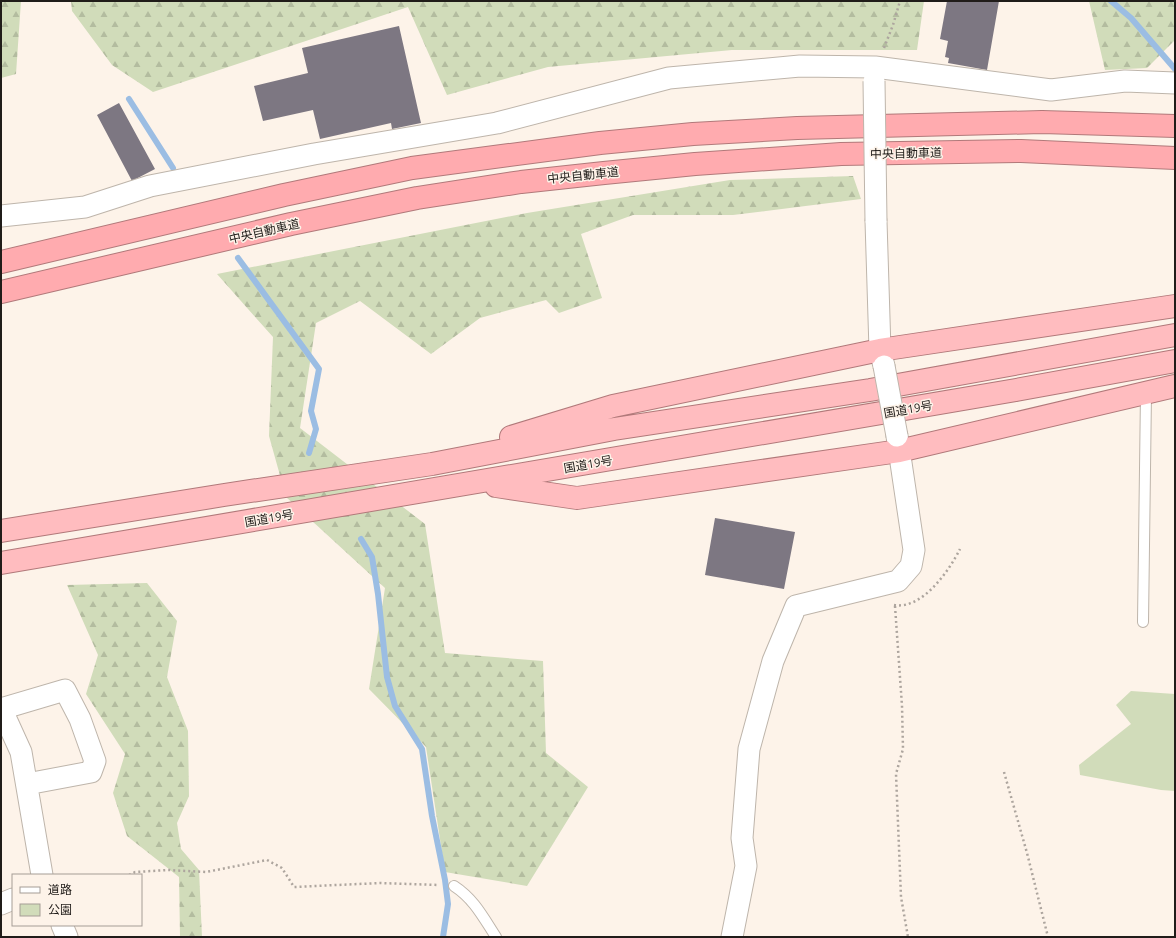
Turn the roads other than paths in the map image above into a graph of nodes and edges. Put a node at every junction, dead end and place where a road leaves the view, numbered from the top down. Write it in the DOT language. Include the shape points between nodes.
graph roads {
  1 [pos="875,74"];
  2 [pos="1165,83"];
  3 [pos="1174,126"];
  4 [pos="1175,158"];
  5 [pos="1,216"];
  6 [pos="1,262"];
  7 [pos="1,292"];
  8 [pos="1175,306"];
  9 [pos="1175,335"];
  10 [pos="882,358"];
  11 [pos="1175,361"];
  12 [pos="1175,386"];
  13 [pos="1146,393"];
  14 [pos="898,443"];
  15 [pos="432,464"];
  16 [pos="478,483"];
  17 [pos="1,531"];
  18 [pos="1,564"];
  19 [pos="1143,622"];
  20 [pos="1,708"];
  21 [pos="27,784"];
  22 [pos="42,874"];
  23 [pos="454,886"];
  24 [pos="12,899"];
  25 [pos="1,904"];
  26 [pos="62,926"];
  27 [pos="67,937"];
  28 [pos="496,937"];
  29 [pos="732,937"];
  1 -- 2 [label="street" via="1051,90 1125,81"];
  1 -- 5 [label="street" via="800,66 669,78 497,124 314,154 158,185 85,207"];
  1 -- 10 [label="street, bridge" via="876,221"];
  3 -- 6 [label="highway" via="1042,122 797,128 600,143 412,168 284,195"];
  4 -- 7 [label="highway, 中央自動車道" via="1021,151 841,154 604,172 417,198 291,224"];
  8 -- 10 [label="highway"];
  9 -- 15 [label="highway" via="870,390 614,429"];
  10 -- 14 [label="street, bridge"];
  10 -- 15 [label="highway" via="613,406"];
  11 -- 16 [label="highway, 国道19号"];
  12 -- 13 [label="highway"];
  13 -- 14 [label="highway"];
  13 -- 19 [label="lane"];
  14 -- 16 [label="highway" via="577,498"];
  14 -- 29 [label="street" via="914,550 911,566 898,581 796,606 773,661 749,749 742,838 746,866"];
  15 -- 17 [label="highway"];
  16 -- 18 [label="highway, 国道19号"];
  20 -- 21 [label="street" via="21,752"];
  20 -- 21 [label="street" via="65,690 80,719 95,761 91,772"];
  21 -- 22 [label="street"];
  23 -- 28 [label="lane" via="466,894"];
  24 -- 25 [label="street"];
  26 -- 27 [label="street"];
}
